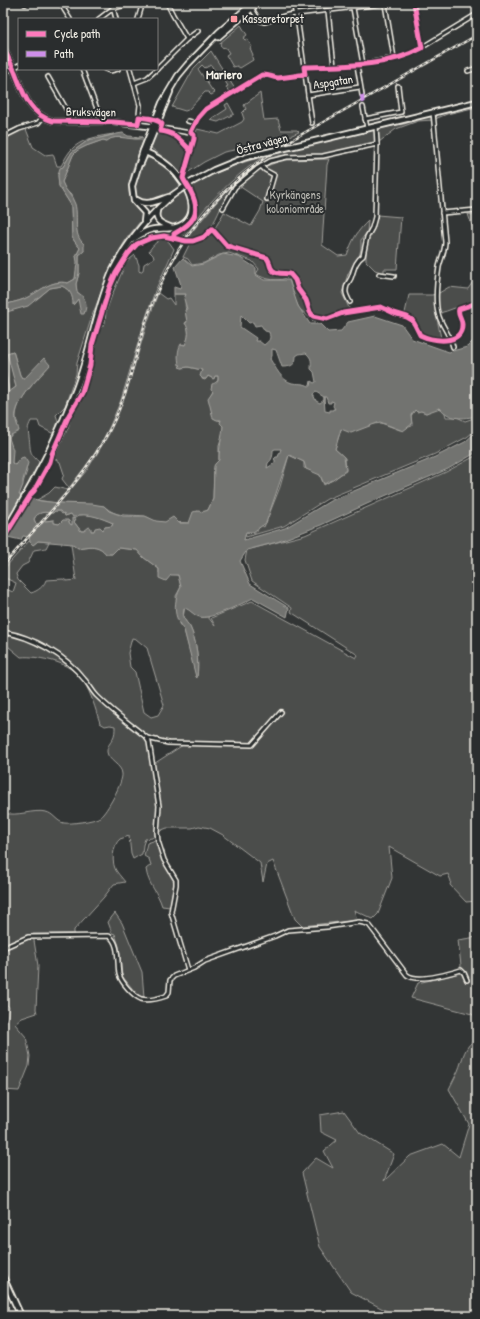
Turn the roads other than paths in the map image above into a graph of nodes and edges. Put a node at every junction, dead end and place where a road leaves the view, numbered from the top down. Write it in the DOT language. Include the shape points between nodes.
graph roads {
  1 [pos="60,3"];
  2 [pos="112,3"];
  3 [pos="132,3"];
  4 [pos="139,3"];
  5 [pos="167,3"];
  6 [pos="258,3"];
  7 [pos="293,3"];
  8 [pos="390,3"];
  9 [pos="414,3"];
  10 [pos="385,4"];
  11 [pos="251,5"];
  12 [pos="353,8"];
  13 [pos="114,9"];
  14 [pos="328,11"];
  15 [pos="296,14"];
  16 [pos="477,14"];
  17 [pos="69,18"];
  18 [pos="100,18"];
  19 [pos="116,18"];
  20 [pos="138,18"];
  21 [pos="198,31"];
  22 [pos="187,38"];
  23 [pos="3,47"];
  24 [pos="422,48"];
  25 [pos="394,58"];
  26 [pos="363,64"];
  27 [pos="357,65"];
  28 [pos="18,66"];
  29 [pos="334,66"];
  30 [pos="158,67"];
  31 [pos="304,67"];
  32 [pos="13,68"];
  33 [pos="477,68"];
  34 [pos="82,70"];
  35 [pos="130,70"];
  36 [pos="155,70"];
  37 [pos="468,71"];
  38 [pos="3,73"];
  39 [pos="305,74"];
  40 [pos="48,77"];
  41 [pos="134,83"];
  42 [pos="398,86"];
  43 [pos="360,87"];
  44 [pos="308,95"];
  45 [pos="362,95"];
  46 [pos="477,102"];
  47 [pos="364,107"];
  48 [pos="433,112"];
  49 [pos="43,117"];
  50 [pos="365,119"];
  51 [pos="73,121"];
  52 [pos="188,121"];
  53 [pos="102,122"];
  54 [pos="195,123"];
  55 [pos="312,123"];
  56 [pos="138,124"];
  57 [pos="376,126"];
  58 [pos="154,127"];
  59 [pos="367,128"];
  60 [pos="3,137"];
  61 [pos="377,144"];
  62 [pos="144,151"];
  63 [pos="261,166"];
  64 [pos="171,196"];
  65 [pos="133,197"];
  66 [pos="268,198"];
  67 [pos="223,208"];
  68 [pos="158,209"];
  69 [pos="477,210"];
  70 [pos="442,213"];
  71 [pos="144,224"];
  72 [pos="172,228"];
  73 [pos="129,243"];
  74 [pos="380,274"];
  75 [pos="394,276"];
  76 [pos="350,302"];
  77 [pos="453,347"];
  78 [pos="3,534"];
  79 [pos="3,632"];
  80 [pos="281,712"];
  81 [pos="147,738"];
  82 [pos="3,948"];
  83 [pos="188,970"];
  84 [pos="467,980"];
  85 [pos="3,1277"];
  86 [pos="21,1316"];
  1 -- 17 [label="street"];
  2 -- 13 [label="street"];
  3 -- 13 [label="street"];
  4 -- 20 [label="street" via="141,9"];
  5 -- 22 [label="street"];
  6 -- 11 [label="street"];
  7 -- 15 [label="street"];
  8 -- 10 [label="street"];
  9 -- 24 [label="street"];
  10 -- 12 [label="street"];
  10 -- 25 [label="street"];
  11 -- 15 [label="street" via="259,20 263,22"];
  11 -- 58 [label="street" via="219,32 183,70 171,88"];
  12 -- 14 [label="street"];
  12 -- 26 [label="street"];
  13 -- 18 [label="street"];
  13 -- 19 [label="street"];
  14 -- 15 [label="street"];
  14 -- 29 [label="street"];
  15 -- 31 [label="street"];
  16 -- 24 [label="street"];
  21 -- 22 [label="street"];
  22 -- 30 [label="street"];
  23 -- 32 [label="street"];
  24 -- 25 [label="street"];
  25 -- 26 [label="street"];
  26 -- 27 [label="street"];
  27 -- 29 [label="street"];
  27 -- 43 [label="street"];
  28 -- 32 [label="street"];
  29 -- 31 [label="street"];
  31 -- 39 [label="street"];
  32 -- 38 [label="street"];
  32 -- 49 [label="street" via="26,101"];
  33 -- 37 [label="street"];
  34 -- 53 [label="street"];
  35 -- 41 [label="street"];
  36 -- 41 [label="street" via="146,78"];
  39 -- 44 [label="street"];
  39 -- 54 [label="street" via="277,78 262,75 206,109"];
  40 -- 51 [label="street"];
  41 -- 56 [label="street" via="140,107"];
  42 -- 50 [label="street" via="401,112"];
  43 -- 44 [label="street, Aspgatan"];
  43 -- 45 [label="street"];
  44 -- 55 [label="street"];
  46 -- 48 [label="street, Östra vägen"];
  47 -- 50 [label="street"];
  48 -- 57 [label="street, Östra vägen"];
  48 -- 70 [label="street"];
  49 -- 51 [label="street, Bruksvägen" via="54,121"];
  49 -- 60 [label="street" via="38,123"];
  50 -- 59 [label="street"];
  51 -- 53 [label="street, Bruksvägen"];
  52 -- 54 [label="street"];
  53 -- 56 [label="street, Bruksvägen"];
  54 -- 58 [label="street" via="191,132 187,133"];
  56 -- 58 [label="street, Bruksvägen"];
  57 -- 59 [label="street, Östra vägen"];
  57 -- 61 [label="street"];
  58 -- 62 [label="street"];
  59 -- 64 [label="street, Östra vägen, bridge" via="246,157 214,170"];
  61 -- 63 [label="street" via="322,156 281,158"];
  61 -- 76 [label="street" via="374,221 367,237 364,256 354,266 346,286"];
  62 -- 65 [label="street" via="132,182"];
  62 -- 72 [label="street" via="172,169 191,199 189,218"];
  63 -- 66 [label="street" via="274,175"];
  63 -- 67 [label="street" via="235,187"];
  64 -- 65 [label="street" via="145,204"];
  64 -- 68 [label="street, Östra vägen"];
  65 -- 71 [label="street" via="145,213"];
  68 -- 71 [label="street, Östra vägen"];
  68 -- 72 [label="street" via="157,219 161,224"];
  69 -- 70 [label="street"];
  70 -- 77 [label="street" via="445,246 439,269 437,312"];
  71 -- 73 [label="street, Östra vägen"];
  72 -- 73 [label="street" via="148,231"];
  73 -- 78 [label="street, Östra vägen" via="113,270 106,289 70,405 27,495"];
  74 -- 75 [label="street"];
  79 -- 81 [label="street" via="22,636 63,659 84,678 95,694"];
  80 -- 81 [label="street" via="252,745 168,743"];
  81 -- 83 [label="street" via="151,749 159,806 158,841 164,860 176,880 171,912"];
  82 -- 83 [label="street" via="28,937 109,936 116,945 121,978 135,995 144,999 166,996 172,978"];
  83 -- 84 [label="street" via="205,961 288,930 359,922 370,926 411,978 419,979 461,970"];
  85 -- 86 [label="street"];
}
